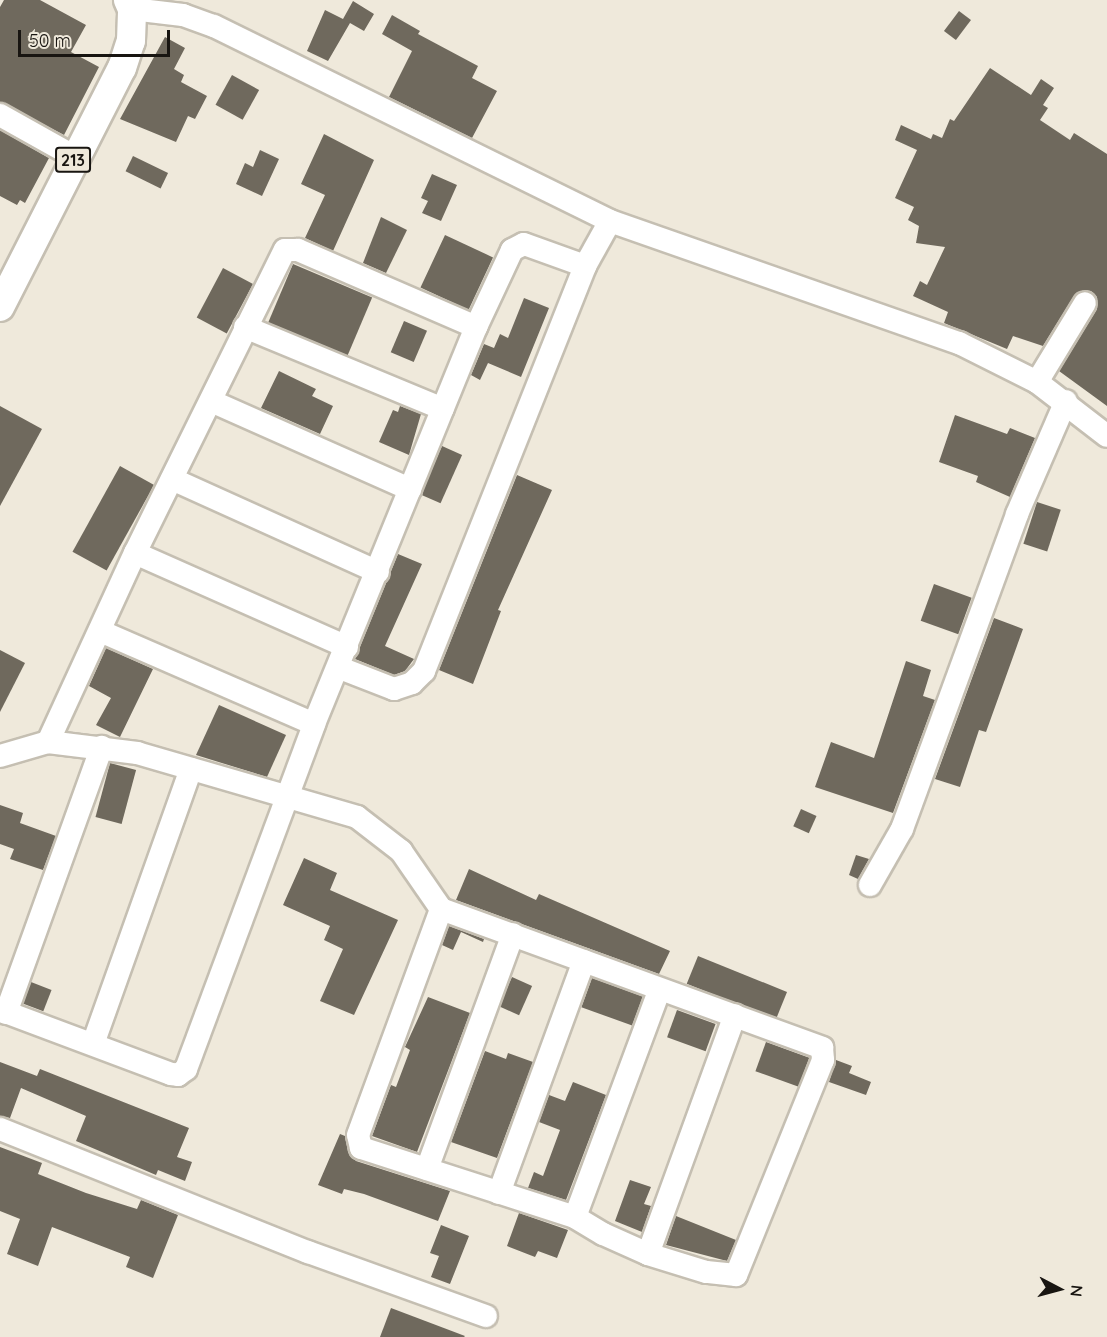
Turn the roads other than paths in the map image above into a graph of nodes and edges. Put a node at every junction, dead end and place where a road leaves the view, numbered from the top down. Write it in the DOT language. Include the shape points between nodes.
graph roads {
  1 [pos="142,5"];
  2 [pos="0,115"];
  3 [pos="75,156"];
  4 [pos="610,221"];
  5 [pos="585,266"];
  6 [pos="3,294"];
  7 [pos="1085,303"];
  8 [pos="245,327"];
  9 [pos="476,327"];
  10 [pos="1037,382"];
  11 [pos="211,400"];
  12 [pos="1066,401"];
  13 [pos="443,409"];
  14 [pos="1107,436"];
  15 [pos="172,479"];
  16 [pos="410,489"];
  17 [pos="135,553"];
  18 [pos="378,572"];
  19 [pos="100,632"];
  20 [pos="344,657"];
  21 [pos="314,724"];
  22 [pos="48,742"];
  23 [pos="102,747"];
  24 [pos="0,756"];
  25 [pos="191,769"];
  26 [pos="286,799"];
  27 [pos="870,885"];
  28 [pos="441,909"];
  29 [pos="513,934"];
  30 [pos="584,961"];
  31 [pos="660,989"];
  32 [pos="3,1012"];
  33 [pos="735,1015"];
  34 [pos="93,1044"];
  35 [pos="0,1129"];
  36 [pos="427,1169"];
  37 [pos="499,1193"];
  38 [pos="575,1217"];
  39 [pos="648,1254"];
  40 [pos="486,1316"];
  1 -- 3 [label="main road, 213" via="122,68"];
  1 -- 4 [label="street" via="214,26"];
  2 -- 3 [label="street"];
  3 -- 6 [label="main road, 213"];
  4 -- 5 [label="street"];
  4 -- 10 [label="street" via="926,331"];
  5 -- 9 [label="street" via="517,244"];
  5 -- 20 [label="street" via="424,671 412,683 394,689"];
  7 -- 10 [label="street"];
  8 -- 9 [label="street" via="285,250 298,250"];
  8 -- 11 [label="street"];
  8 -- 13 [label="street"];
  9 -- 13 [label="street"];
  10 -- 12 [label="street"];
  11 -- 15 [label="street"];
  11 -- 16 [label="street"];
  12 -- 14 [label="street"];
  12 -- 27 [label="street" via="1013,525 902,829"];
  13 -- 16 [label="street"];
  15 -- 17 [label="street"];
  15 -- 18 [label="street"];
  16 -- 18 [label="street"];
  17 -- 19 [label="street"];
  17 -- 20 [label="street"];
  18 -- 20 [label="street"];
  19 -- 21 [label="street"];
  19 -- 22 [label="street"];
  20 -- 21 [label="street"];
  21 -- 26 [label="street"];
  22 -- 23 [label="street"];
  22 -- 24 [label="street"];
  23 -- 25 [label="street"];
  23 -- 32 [label="street"];
  25 -- 26 [label="street"];
  25 -- 34 [label="street"];
  26 -- 28 [label="street" via="357,817 381,833 401,851"];
  26 -- 34 [label="street" via="186,1069 178,1076"];
  28 -- 29 [label="street"];
  28 -- 36 [label="street" via="358,1135 364,1150"];
  29 -- 30 [label="street"];
  29 -- 36 [label="street"];
  30 -- 31 [label="street"];
  30 -- 37 [label="street"];
  31 -- 33 [label="street"];
  31 -- 38 [label="street"];
  32 -- 34 [label="street"];
  33 -- 39 [label="street"];
  33 -- 39 [label="street" via="822,1048 823,1060 736,1275 706,1272"];
  35 -- 40 [label="street" via="308,1252"];
  36 -- 37 [label="street"];
  37 -- 38 [label="street"];
  38 -- 39 [label="street"];
}
